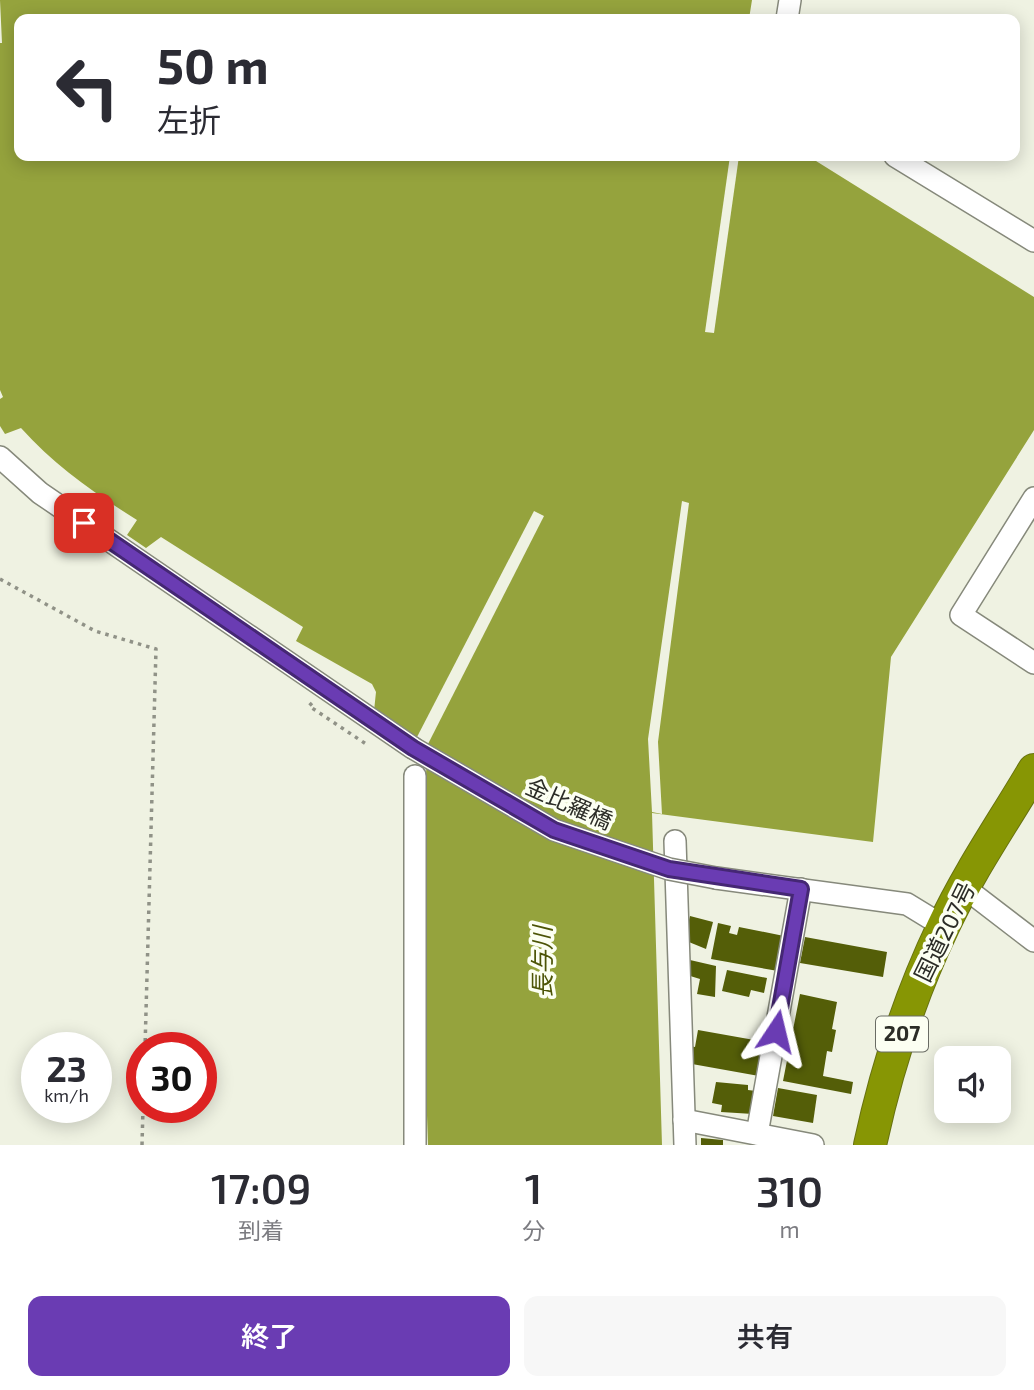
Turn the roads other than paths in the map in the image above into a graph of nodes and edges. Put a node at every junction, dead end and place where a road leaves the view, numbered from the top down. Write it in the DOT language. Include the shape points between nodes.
graph roads {
  1 [pos="903,161"];
  2 [pos="1034,241"];
  3 [pos="0,457"];
  4 [pos="1034,498"];
  5 [pos="1034,663"];
  6 [pos="1034,770"];
  7 [pos="415,776"];
  8 [pos="675,841"];
  9 [pos="965,888"];
  10 [pos="801,889"];
  11 [pos="943,926"];
  12 [pos="1034,941"];
  13 [pos="684,1120"];
  14 [pos="757,1134"];
  15 [pos="415,1145"];
  16 [pos="685,1145"];
  17 [pos="813,1145"];
  18 [pos="870,1145"];
  1 -- 2 [label="street"];
  3 -- 10 [label="street, 金比羅橋, bridge" via="40,493 413,748 554,830 669,869"];
  4 -- 5 [label="street" via="961,615"];
  6 -- 9 [label="highway, 国道207号 / 207"];
  7 -- 15 [label="street"];
  8 -- 13 [label="street"];
  9 -- 11 [label="highway, 国道207号 / 207"];
  9 -- 12 [label="street"];
  10 -- 11 [label="street, 金比羅橋" via="906,904"];
  10 -- 14 [label="street"];
  11 -- 18 [label="highway, 国道207号 / 207" via="881,1096"];
  13 -- 14 [label="street"];
  13 -- 16 [label="street"];
  14 -- 17 [label="street"];
}
